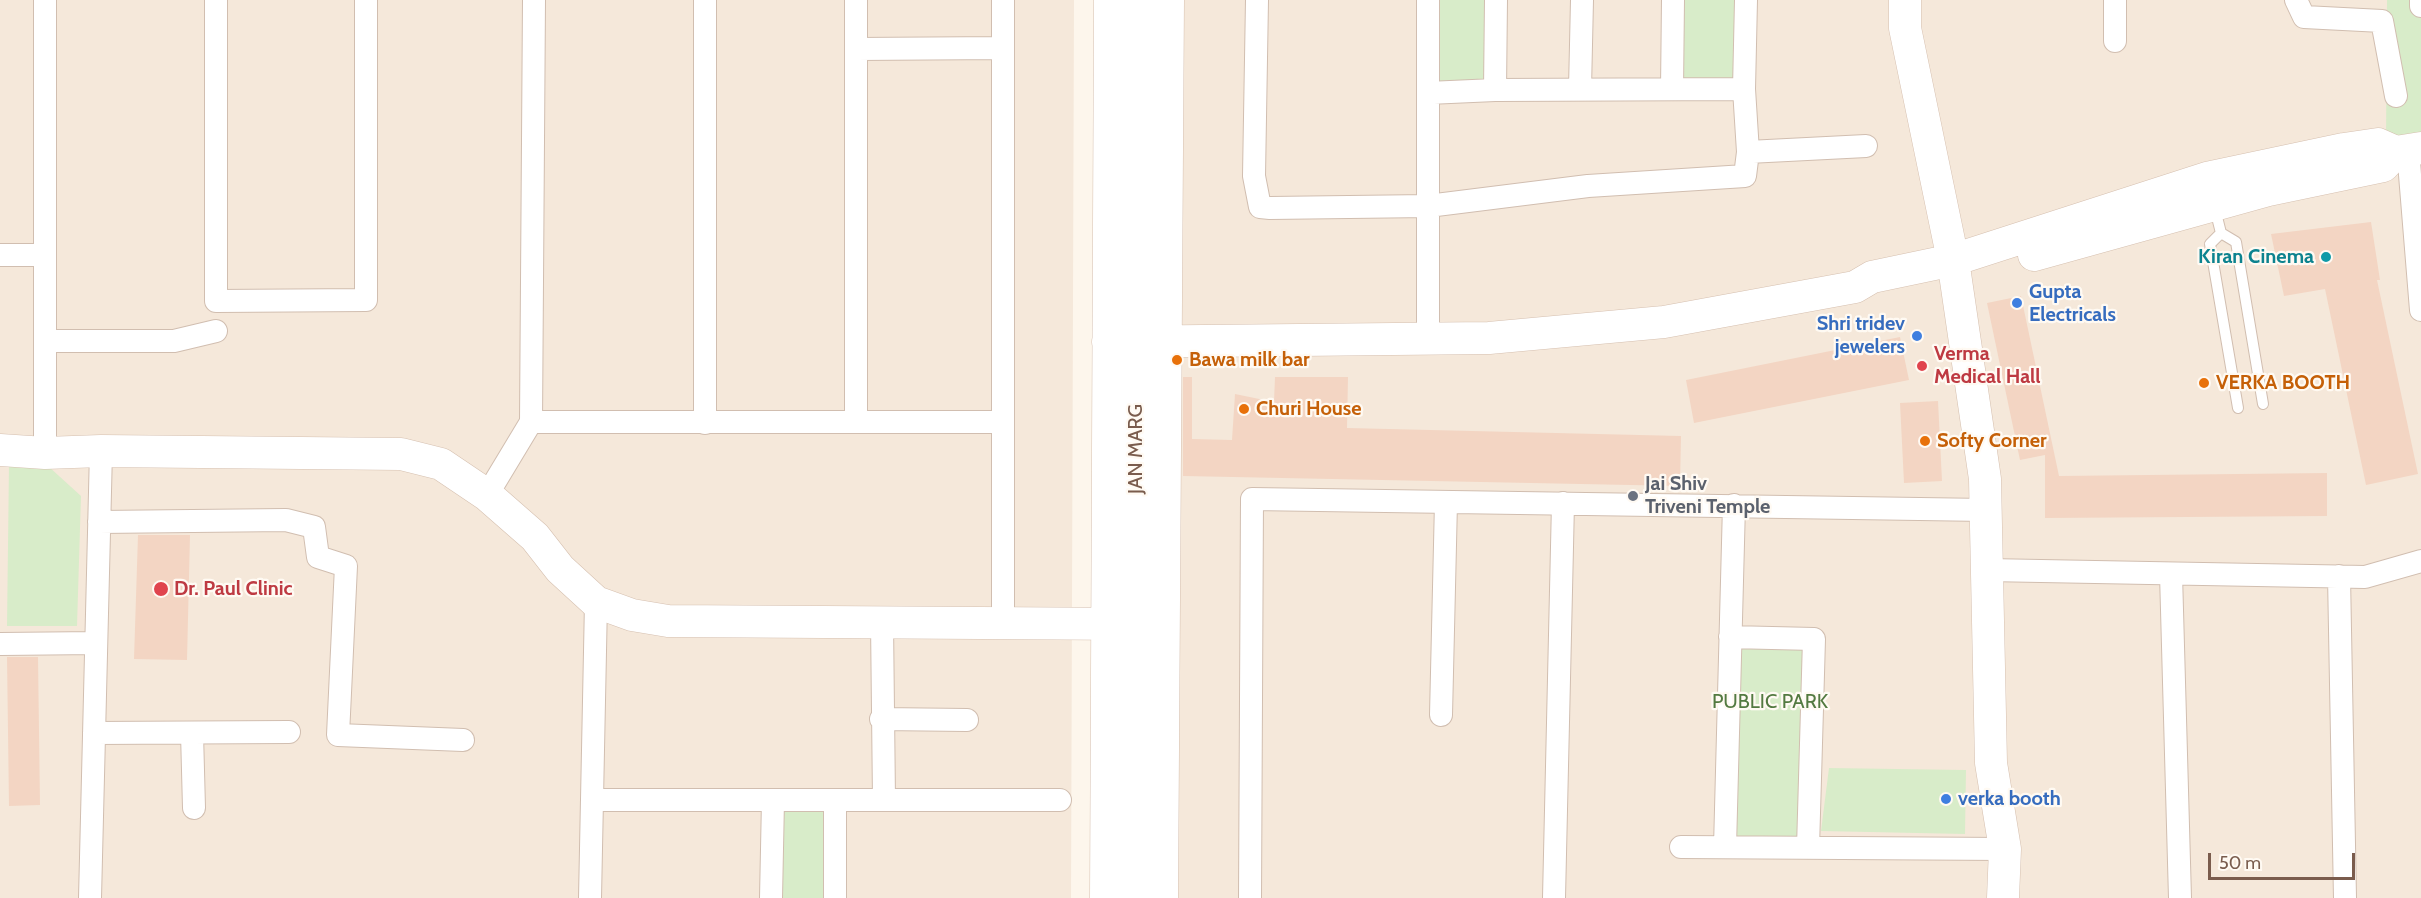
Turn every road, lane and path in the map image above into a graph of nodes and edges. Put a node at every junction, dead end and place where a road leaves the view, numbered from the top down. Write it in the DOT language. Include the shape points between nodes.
graph roads {
  1 [pos="45,0"];
  2 [pos="216,0"];
  3 [pos="366,0"];
  4 [pos="534,0"];
  5 [pos="705,0"];
  6 [pos="856,0"];
  7 [pos="1003,0"];
  8 [pos="1110,0"];
  9 [pos="1139,0"];
  10 [pos="1167,0"];
  11 [pos="1257,0"];
  12 [pos="1428,0"];
  13 [pos="1496,0"];
  14 [pos="1582,0"];
  15 [pos="1673,0"];
  16 [pos="1746,0"];
  17 [pos="1905,0"];
  18 [pos="2115,0"];
  19 [pos="2296,0"];
  20 [pos="2421,0"];
  21 [pos="2421,6"];
  22 [pos="2115,41"];
  23 [pos="1003,48"];
  24 [pos="856,49"];
  25 [pos="1744,88"];
  26 [pos="1580,89"];
  27 [pos="1672,89"];
  28 [pos="1495,90"];
  29 [pos="1428,93"];
  30 [pos="2396,96"];
  31 [pos="1866,146"];
  32 [pos="2408,150"];
  33 [pos="1748,152"];
  34 [pos="2213,200"];
  35 [pos="1428,206"];
  36 [pos="0,255"];
  37 [pos="45,255"];
  38 [pos="1954,268"];
  39 [pos="2421,310"];
  40 [pos="216,331"];
  41 [pos="1428,339"];
  42 [pos="45,341"];
  43 [pos="1137,342"];
  44 [pos="2264,404"];
  45 [pos="2238,408"];
  46 [pos="531,422"];
  47 [pos="856,422"];
  48 [pos="1003,422"];
  49 [pos="705,423"];
  50 [pos="0,450"];
  51 [pos="101,451"];
  52 [pos="45,453"];
  53 [pos="487,495"];
  54 [pos="1446,502"];
  55 [pos="1563,504"];
  56 [pos="1734,505"];
  57 [pos="1986,510"];
  58 [pos="99,522"];
  59 [pos="2421,561"];
  60 [pos="1987,570"];
  61 [pos="2171,574"];
  62 [pos="2339,576"];
  63 [pos="596,602"];
  64 [pos="882,622"];
  65 [pos="1003,623"];
  66 [pos="1121,623"];
  67 [pos="1730,637"];
  68 [pos="96,643"];
  69 [pos="0,644"];
  70 [pos="1441,715"];
  71 [pos="881,719"];
  72 [pos="968,720"];
  73 [pos="289,732"];
  74 [pos="94,733"];
  75 [pos="192,733"];
  76 [pos="463,740"];
  77 [pos="592,800"];
  78 [pos="773,800"];
  79 [pos="834,800"];
  80 [pos="884,800"];
  81 [pos="1060,800"];
  82 [pos="194,808"];
  83 [pos="1681,847"];
  84 [pos="1725,847"];
  85 [pos="1808,848"];
  86 [pos="2005,849"];
  87 [pos="90,898"];
  88 [pos="590,898"];
  89 [pos="771,898"];
  90 [pos="835,898"];
  91 [pos="1106,898"];
  92 [pos="1133,898"];
  93 [pos="1162,898"];
  94 [pos="1250,898"];
  95 [pos="1554,898"];
  96 [pos="2003,898"];
  97 [pos="2180,898"];
  98 [pos="2345,898"];
  1 -- 37 [label="street"];
  2 -- 3 [label="street" via="216,301 366,300"];
  4 -- 46 [label="street"];
  5 -- 49 [label="street"];
  6 -- 24 [label="street"];
  7 -- 23 [label="street"];
  8 -- 43 [label="street, JAN MARG"];
  9 -- 43 [label="street, JAN MARG"];
  10 -- 43 [label="street"];
  11 -- 35 [label="street" via="1254,176 1260,207"];
  12 -- 29 [label="street"];
  13 -- 28 [label="street"];
  14 -- 26 [label="street"];
  15 -- 27 [label="street"];
  16 -- 25 [label="street"];
  17 -- 38 [label="street" via="1905,28"];
  18 -- 22 [label="street"];
  19 -- 30 [label="street" via="2304,16 2382,21"];
  20 -- 21 [label="street"];
  23 -- 24 [label="street"];
  23 -- 48 [label="street"];
  24 -- 47 [label="street"];
  25 -- 27 [label="street"];
  25 -- 33 [label="street"];
  26 -- 27 [label="street"];
  26 -- 28 [label="street"];
  28 -- 29 [label="street"];
  29 -- 35 [label="street"];
  31 -- 33 [label="street"];
  32 -- 34 [label="street" via="2378,144 2344,149"];
  32 -- 39 [label="street"];
  33 -- 35 [label="street" via="1745,176 1588,186"];
  34 -- 38 [label="street"];
  34 -- 44 [label="lane" via="2236,243"];
  34 -- 45 [label="lane" via="2210,244"];
  35 -- 41 [label="street"];
  36 -- 37 [label="street"];
  37 -- 42 [label="street"];
  38 -- 41 [label="street" via="1871,293 1855,287 1664,322 1489,338"];
  38 -- 57 [label="street" via="1985,479"];
  40 -- 42 [label="street" via="174,341"];
  41 -- 43 [label="street"];
  42 -- 52 [label="street"];
  43 -- 66 [label="street, JAN MARG"];
  43 -- 93 [label="street"];
  46 -- 49 [label="street"];
  46 -- 53 [label="street"];
  47 -- 48 [label="street"];
  47 -- 49 [label="street"];
  48 -- 65 [label="street"];
  50 -- 52 [label="street"];
  51 -- 52 [label="street"];
  51 -- 53 [label="street" via="401,454 441,464"];
  51 -- 58 [label="street"];
  53 -- 63 [label="street" via="535,537 560,569"];
  54 -- 55 [label="street"];
  54 -- 70 [label="street"];
  54 -- 94 [label="street" via="1252,499"];
  55 -- 56 [label="street"];
  55 -- 95 [label="street"];
  56 -- 57 [label="street"];
  56 -- 67 [label="street"];
  57 -- 60 [label="street"];
  58 -- 68 [label="street"];
  58 -- 76 [label="street" via="286,520 314,526 318,557 346,566 338,735"];
  59 -- 62 [label="street" via="2365,577"];
  60 -- 61 [label="street"];
  60 -- 86 [label="street" via="1991,763"];
  61 -- 62 [label="street"];
  61 -- 97 [label="street"];
  62 -- 98 [label="street"];
  63 -- 64 [label="street" via="632,615 668,621"];
  63 -- 77 [label="street"];
  64 -- 65 [label="street"];
  64 -- 71 [label="street"];
  65 -- 66 [label="street"];
  66 -- 91 [label="street, JAN MARG"];
  66 -- 92 [label="street, JAN MARG"];
  67 -- 84 [label="street"];
  67 -- 85 [label="street" via="1814,639"];
  68 -- 69 [label="street"];
  68 -- 74 [label="street"];
  71 -- 72 [label="street"];
  71 -- 80 [label="street"];
  73 -- 75 [label="street"];
  74 -- 75 [label="street"];
  74 -- 87 [label="street"];
  75 -- 82 [label="street"];
  77 -- 78 [label="street"];
  77 -- 88 [label="street"];
  78 -- 79 [label="street"];
  78 -- 89 [label="street"];
  79 -- 80 [label="street"];
  79 -- 90 [label="street"];
  80 -- 81 [label="street"];
  83 -- 84 [label="street"];
  84 -- 85 [label="street"];
  85 -- 86 [label="street"];
  86 -- 96 [label="street"];
}
